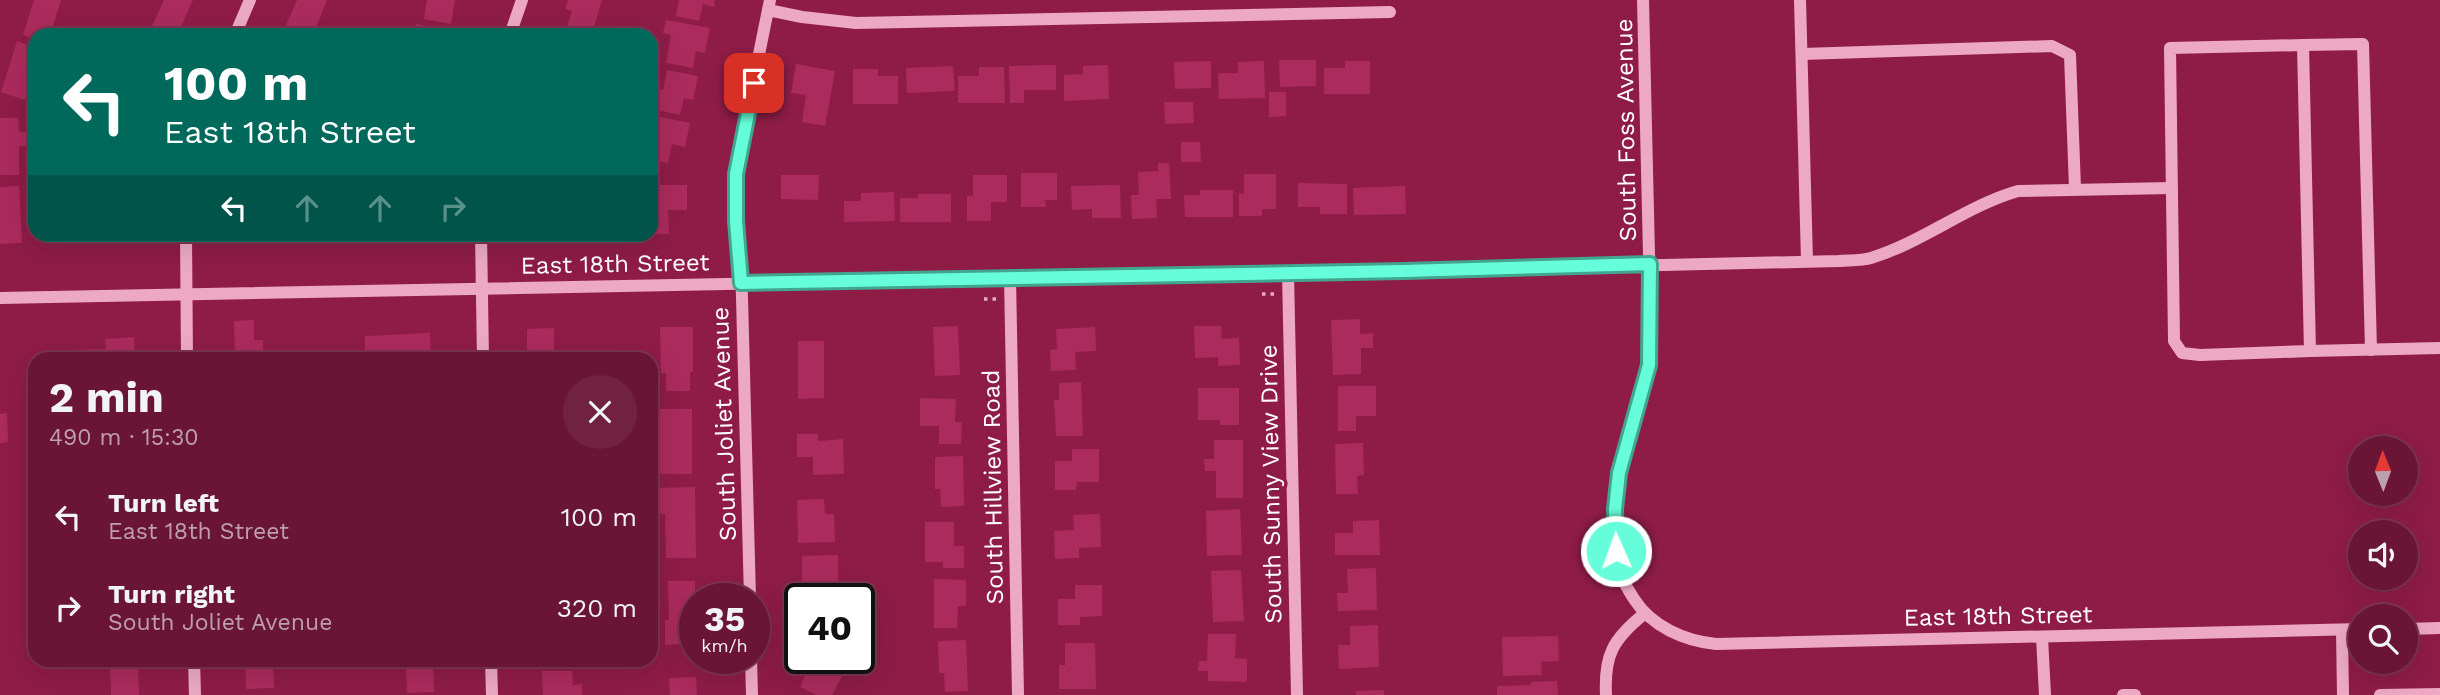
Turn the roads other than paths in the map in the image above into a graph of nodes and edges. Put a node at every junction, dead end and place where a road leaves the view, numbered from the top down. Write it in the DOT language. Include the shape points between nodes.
graph roads {
  1 [pos="250,0"];
  2 [pos="522,0"];
  3 [pos="1643,0"];
  4 [pos="1800,0"];
  5 [pos="769,5"];
  6 [pos="1390,12"];
  7 [pos="238,28"];
  8 [pos="512,28"];
  9 [pos="2303,45"];
  10 [pos="1802,54"];
  11 [pos="2075,188"];
  12 [pos="2171,188"];
  13 [pos="186,242"];
  14 [pos="481,242"];
  15 [pos="1807,261"];
  16 [pos="1650,264"];
  17 [pos="1288,273"];
  18 [pos="1010,278"];
  19 [pos="741,283"];
  20 [pos="482,287"];
  21 [pos="185,293"];
  22 [pos="0,298"];
  23 [pos="2440,348"];
  24 [pos="2371,350"];
  25 [pos="2310,351"];
  26 [pos="187,352"];
  27 [pos="484,352"];
  28 [pos="750,583"];
  29 [pos="1644,614"];
  30 [pos="2440,628"];
  31 [pos="2418,629"];
  32 [pos="2342,630"];
  33 [pos="2348,630"];
  34 [pos="2042,636"];
  35 [pos="194,667"];
  36 [pos="491,667"];
  37 [pos="751,674"];
  38 [pos="2440,694"];
  39 [pos="195,695"];
  40 [pos="492,695"];
  41 [pos="752,695"];
  42 [pos="1018,695"];
  43 [pos="1297,695"];
  44 [pos="1606,695"];
  45 [pos="2045,695"];
  46 [pos="2123,695"];
  47 [pos="2135,695"];
  48 [pos="2343,695"];
  49 [pos="2380,695"];
  1 -- 7 [label="street"];
  2 -- 8 [label="street"];
  3 -- 16 [label="street, South Foss Avenue"];
  4 -- 10 [label="street"];
  5 -- 6 [label="street" via="802,17 856,23"];
  5 -- 19 [label="street, South Joliet Avenue" via="736,174"];
  9 -- 12 [label="street" via="2170,48"];
  9 -- 24 [label="street" via="2363,44"];
  9 -- 25 [label="street"];
  10 -- 11 [label="street" via="2052,47 2070,55"];
  10 -- 15 [label="street"];
  11 -- 12 [label="street, East 18th Street"];
  11 -- 15 [label="street, East 18th Street" via="2000,196 1868,259"];
  12 -- 25 [label="street" via="2174,341 2182,353"];
  13 -- 21 [label="street"];
  14 -- 20 [label="street"];
  15 -- 16 [label="street, East 18th Street"];
  16 -- 17 [label="street, East 18th Street"];
  16 -- 29 [label="street, South Foss Avenue" via="1649,365 1619,473 1615,509 1617,566"];
  17 -- 18 [label="street, East 18th Street"];
  17 -- 43 [label="street, South Sunny View Drive"];
  18 -- 19 [label="street, East 18th Street"];
  18 -- 42 [label="street, South Hillview Road"];
  19 -- 20 [label="street, East 18th Street"];
  19 -- 28 [label="street, South Joliet Avenue"];
  20 -- 21 [label="street, East 18th Street"];
  20 -- 27 [label="street"];
  21 -- 22 [label="street, East 18th Street"];
  21 -- 26 [label="street"];
  23 -- 24 [label="street"];
  24 -- 25 [label="street"];
  29 -- 34 [label="street, East 18th Street" via="1683,637 1716,644"];
  29 -- 44 [label="street" via="1616,640 1606,671"];
  30 -- 31 [label="street"];
  32 -- 33 [label="street, East 18th Street"];
  32 -- 34 [label="street, East 18th Street"];
  32 -- 48 [label="street"];
  34 -- 45 [label="street"];
  35 -- 39 [label="street"];
  36 -- 40 [label="street"];
  37 -- 41 [label="street"];
  38 -- 49 [label="street"];
  46 -- 47 [label="street"];
}
